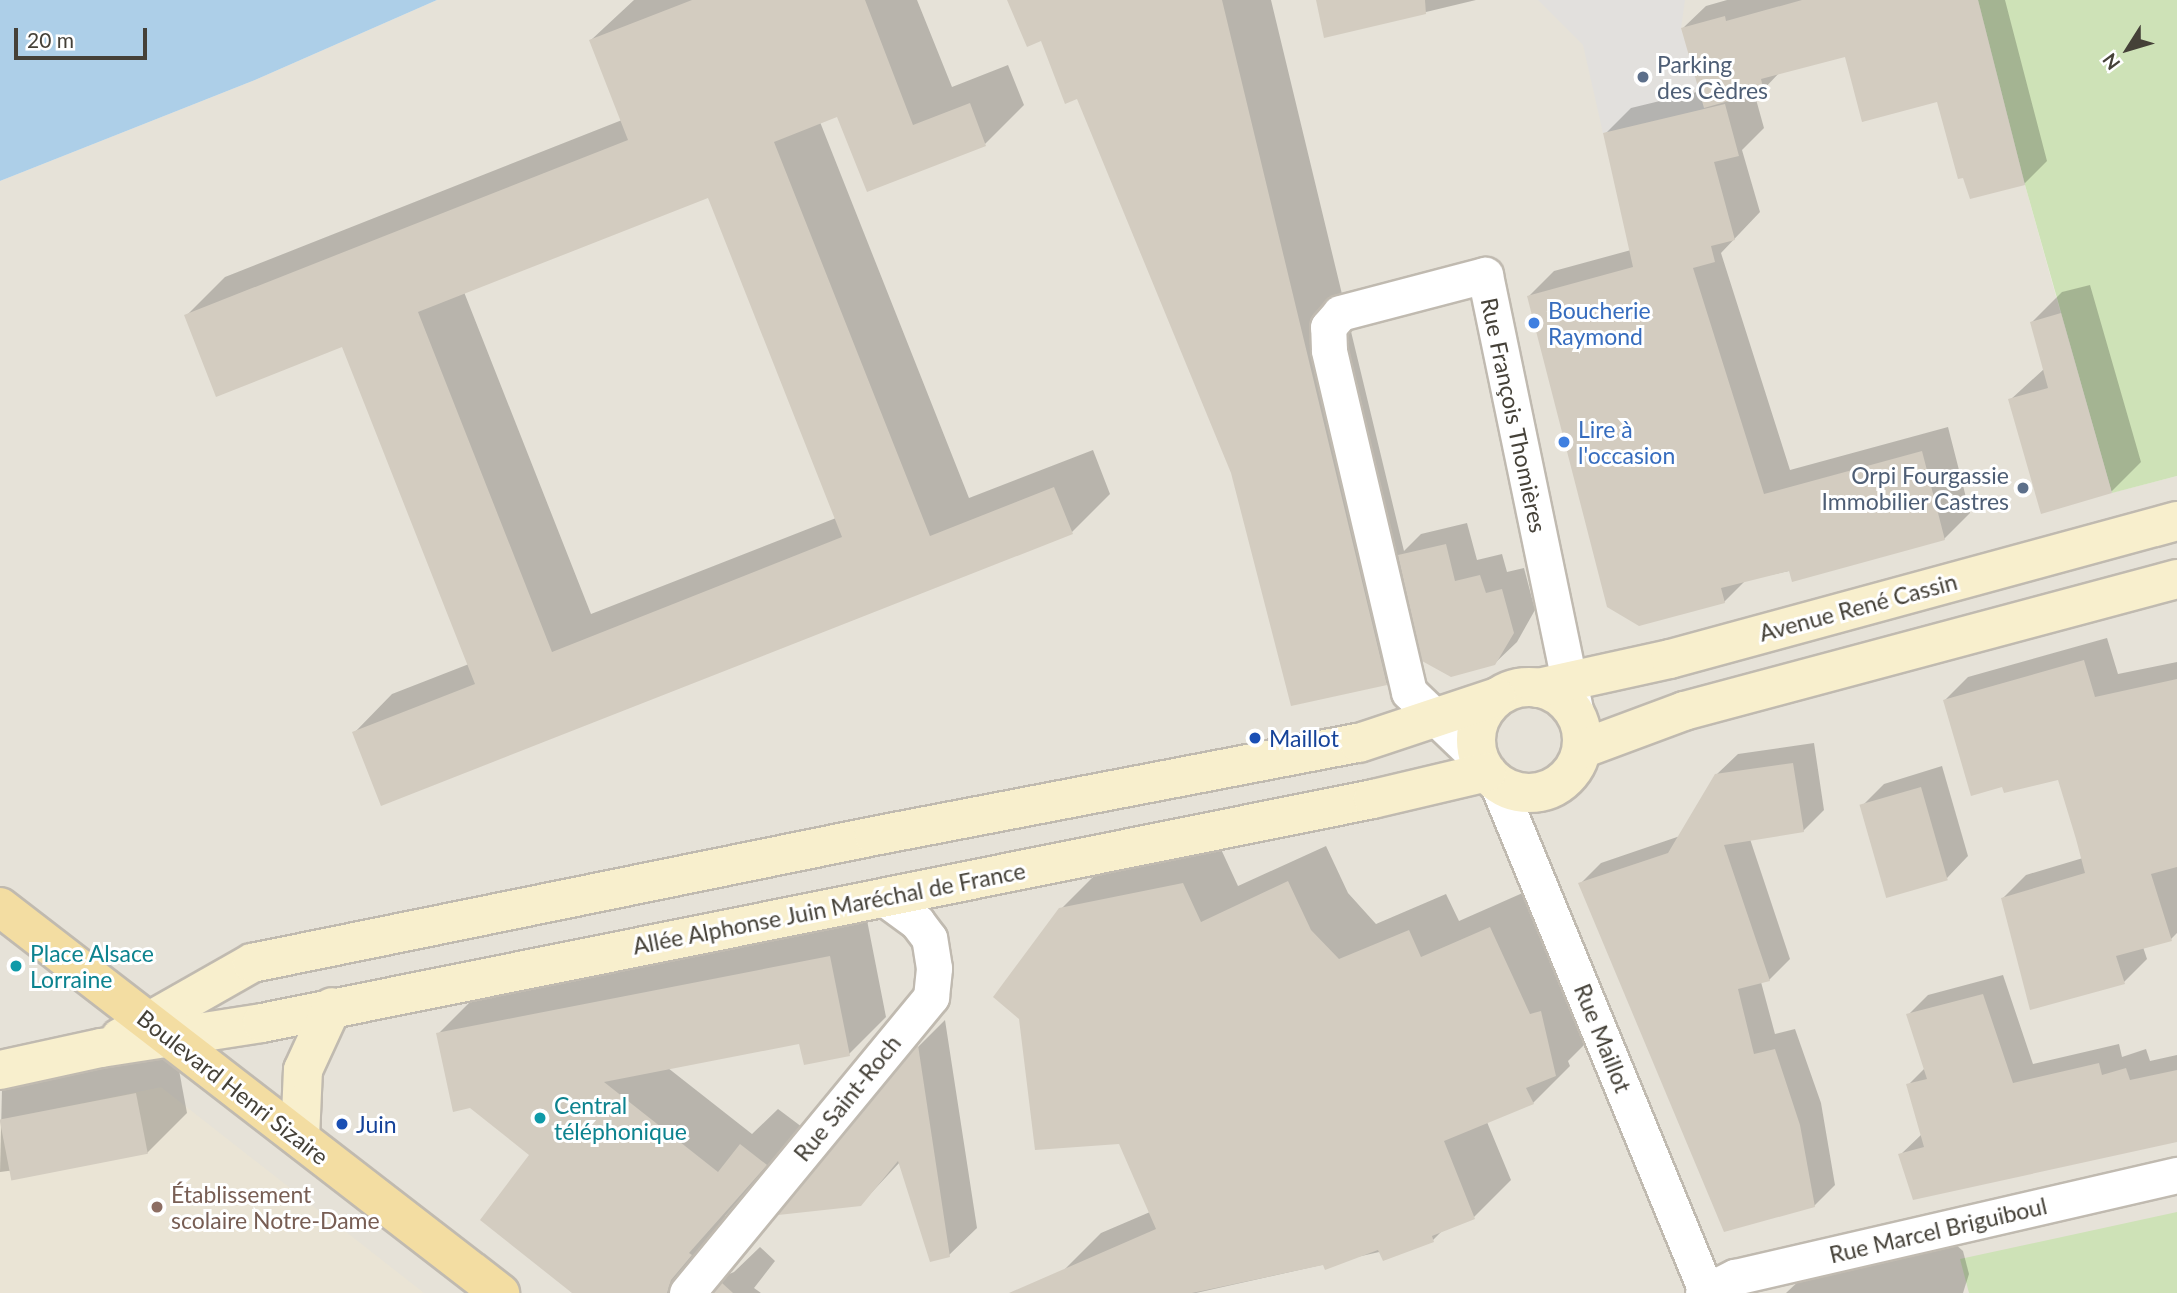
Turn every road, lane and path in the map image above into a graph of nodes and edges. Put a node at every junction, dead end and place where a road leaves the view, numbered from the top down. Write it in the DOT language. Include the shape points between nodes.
graph roads {
  1 [pos="2177,521"];
  2 [pos="2177,579"];
  3 [pos="1409,692"];
  4 [pos="1497,697"];
  5 [pos="1566,708"];
  6 [pos="1436,718"];
  7 [pos="1380,737"];
  8 [pos="1488,772"];
  9 [pos="884,898"];
  10 [pos="0,907"];
  11 [pos="332,1007"];
  12 [pos="159,1030"];
  13 [pos="0,1070"];
  14 [pos="300,1138"];
  15 [pos="2177,1175"];
  16 [pos="1706,1292"];
  17 [pos="499,1293"];
  18 [pos="687,1293"];
  1 -- 5 [label="main road, Avenue René Cassin" via="1670,659"];
  2 -- 5 [label="main road" via="1684,711"];
  3 -- 5 [label="street, Rue François Thomières" via="1369,531 1328,327 1340,313 1485,275"];
  3 -- 6 [label="street"];
  3 -- 7 [label="street"];
  4 -- 5 [label="main road" via="1523,687"];
  4 -- 6 [label="main road"];
  4 -- 8 [label="main road" via="1478,726 1476,743"];
  5 -- 8 [label="main road" via="1576,766 1565,780 1532,794 1514,792"];
  6 -- 7 [label="main road"];
  6 -- 8 [label="street"];
  7 -- 12 [label="main road" via="252,963"];
  8 -- 9 [label="main road, Allée Alphonse Juin Maréchal de France"];
  8 -- 16 [label="street, Rue Maillot"];
  9 -- 11 [label="main road, Allée Alphonse Juin Maréchal de France"];
  9 -- 18 [label="street, Rue Saint-Roch" via="917,922 929,938 934,968 930,997"];
  10 -- 12 [label="main road, Boulevard Henri Sizaire"];
  11 -- 12 [label="main road, Allée Alphonse Juin Maréchal de France"];
  11 -- 14 [label="main road" via="303,1070"];
  12 -- 13 [label="main road"];
  12 -- 14 [label="main road, Boulevard Henri Sizaire"];
  14 -- 17 [label="main road, Boulevard Henri Sizaire"];
  15 -- 16 [label="street, Rue Marcel Briguiboul" via="1735,1277"];
}
